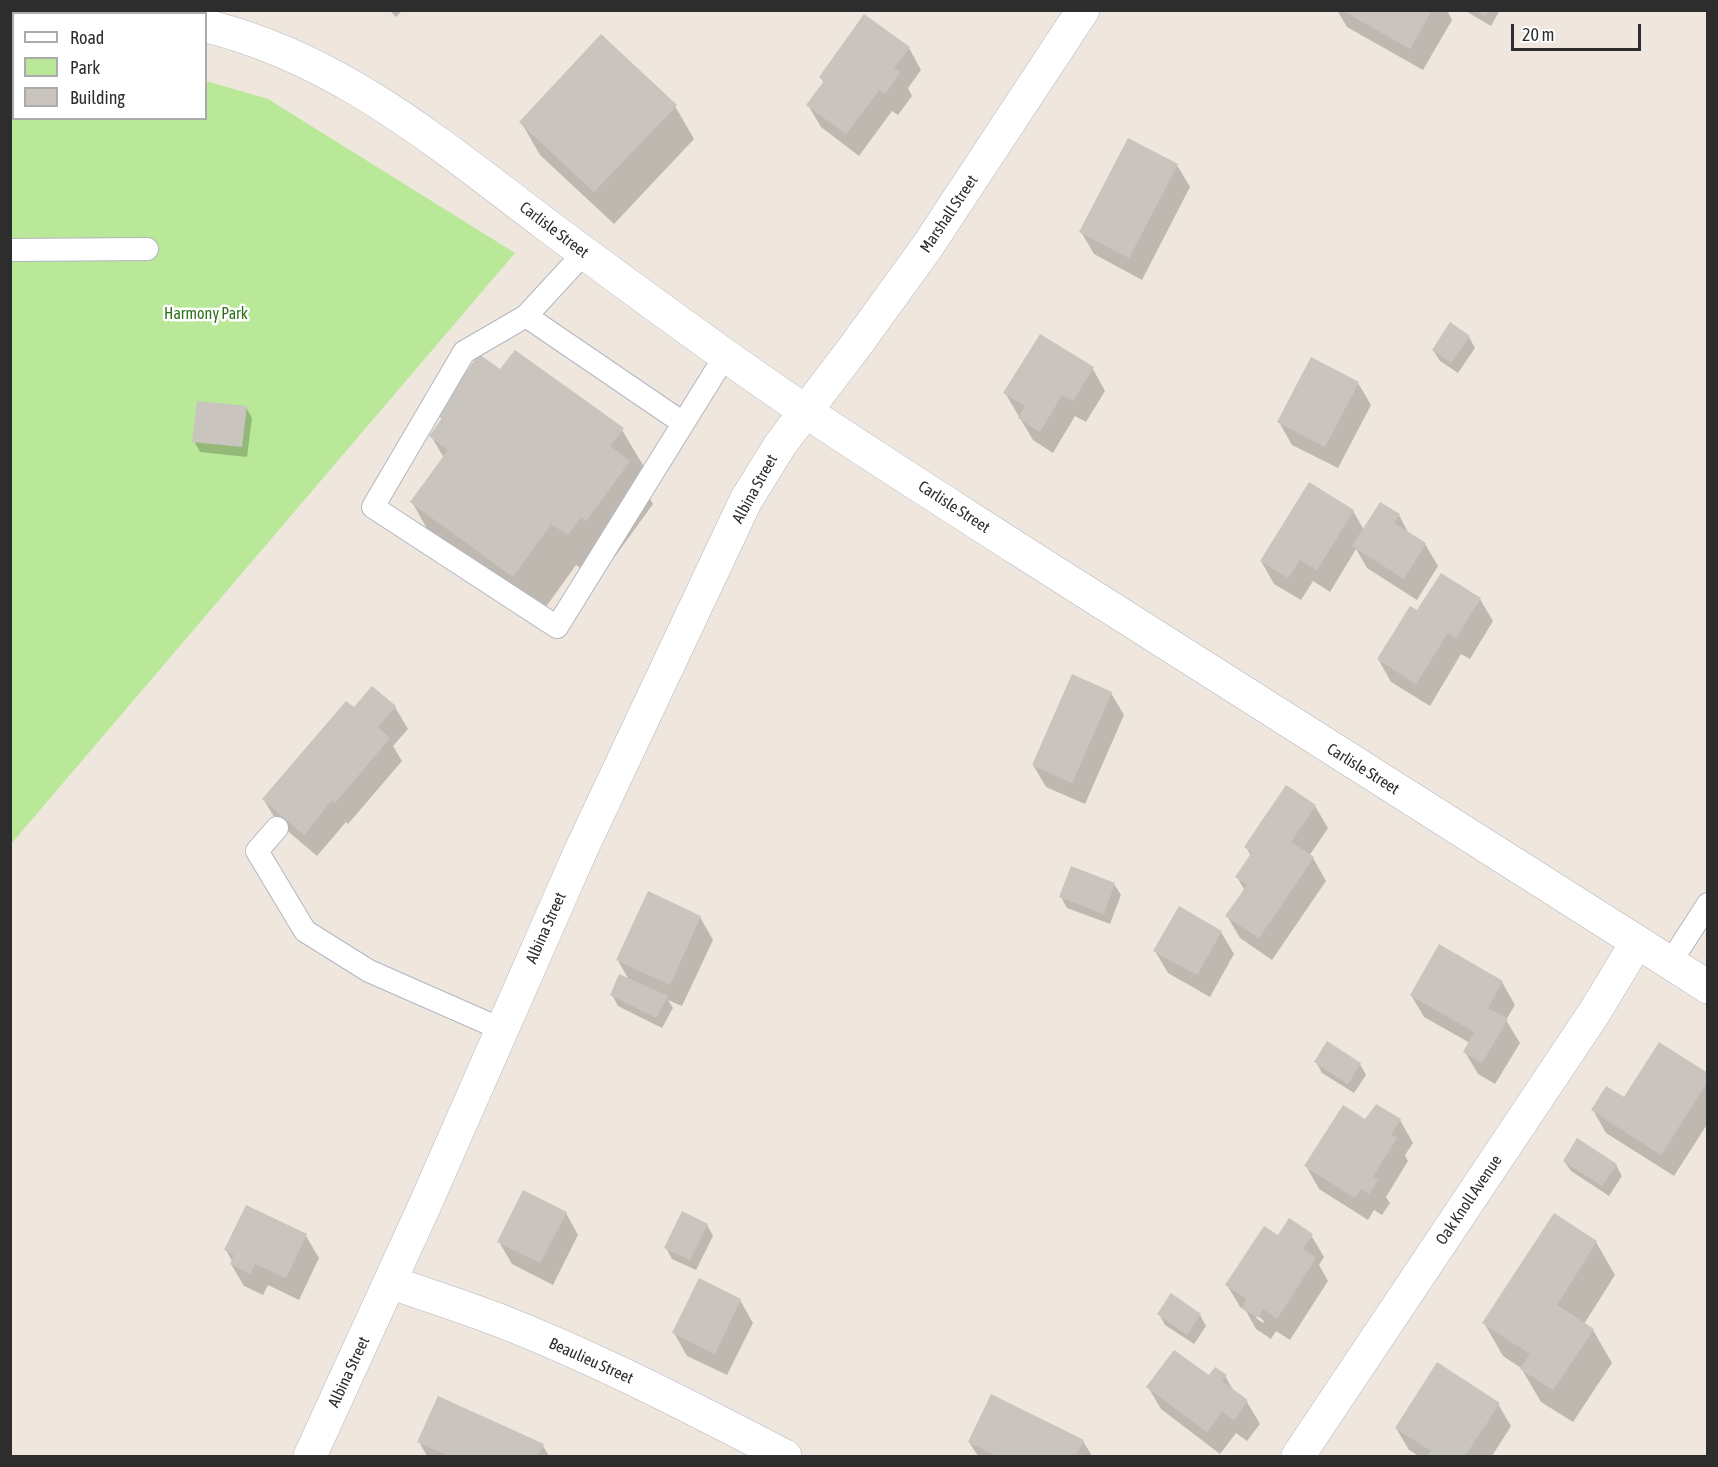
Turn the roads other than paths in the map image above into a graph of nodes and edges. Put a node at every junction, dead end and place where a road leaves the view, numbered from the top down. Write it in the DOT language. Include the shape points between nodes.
graph roads {
  1 [pos="1083,10"];
  2 [pos="207,26"];
  3 [pos="147,249"];
  4 [pos="10,250"];
  5 [pos="584,253"];
  6 [pos="526,316"];
  7 [pos="724,356"];
  8 [pos="806,412"];
  9 [pos="683,423"];
  10 [pos="277,828"];
  11 [pos="1707,904"];
  12 [pos="1637,942"];
  13 [pos="1670,963"];
  14 [pos="1707,987"];
  15 [pos="501,1029"];
  16 [pos="390,1282"];
  17 [pos="310,1456"];
  18 [pos="785,1456"];
  19 [pos="1298,1456"];
  1 -- 8 [label="street, Marshall Street" via="927,247"];
  2 -- 5 [label="street, Carlisle Street" via="264,43 312,64 377,101"];
  3 -- 4 [label="lane"];
  5 -- 6 [label="lane"];
  5 -- 7 [label="street, Carlisle Street"];
  6 -- 9 [label="lane"];
  6 -- 9 [label="lane" via="464,352 373,507 556,627"];
  7 -- 8 [label="street, Carlisle Street"];
  7 -- 9 [label="lane"];
  8 -- 12 [label="street, Carlisle Street"];
  8 -- 15 [label="street, Albina Street" via="746,500"];
  10 -- 15 [label="lane" via="257,851 305,930 369,971"];
  11 -- 13 [label="lane"];
  12 -- 13 [label="street, Carlisle Street"];
  12 -- 19 [label="street, Oak Knoll Avenue"];
  13 -- 14 [label="street, Carlisle Street"];
  15 -- 16 [label="street, Albina Street"];
  16 -- 17 [label="street, Albina Street"];
  16 -- 18 [label="street, Beaulieu Street" via="506,1323 573,1352"];
}
